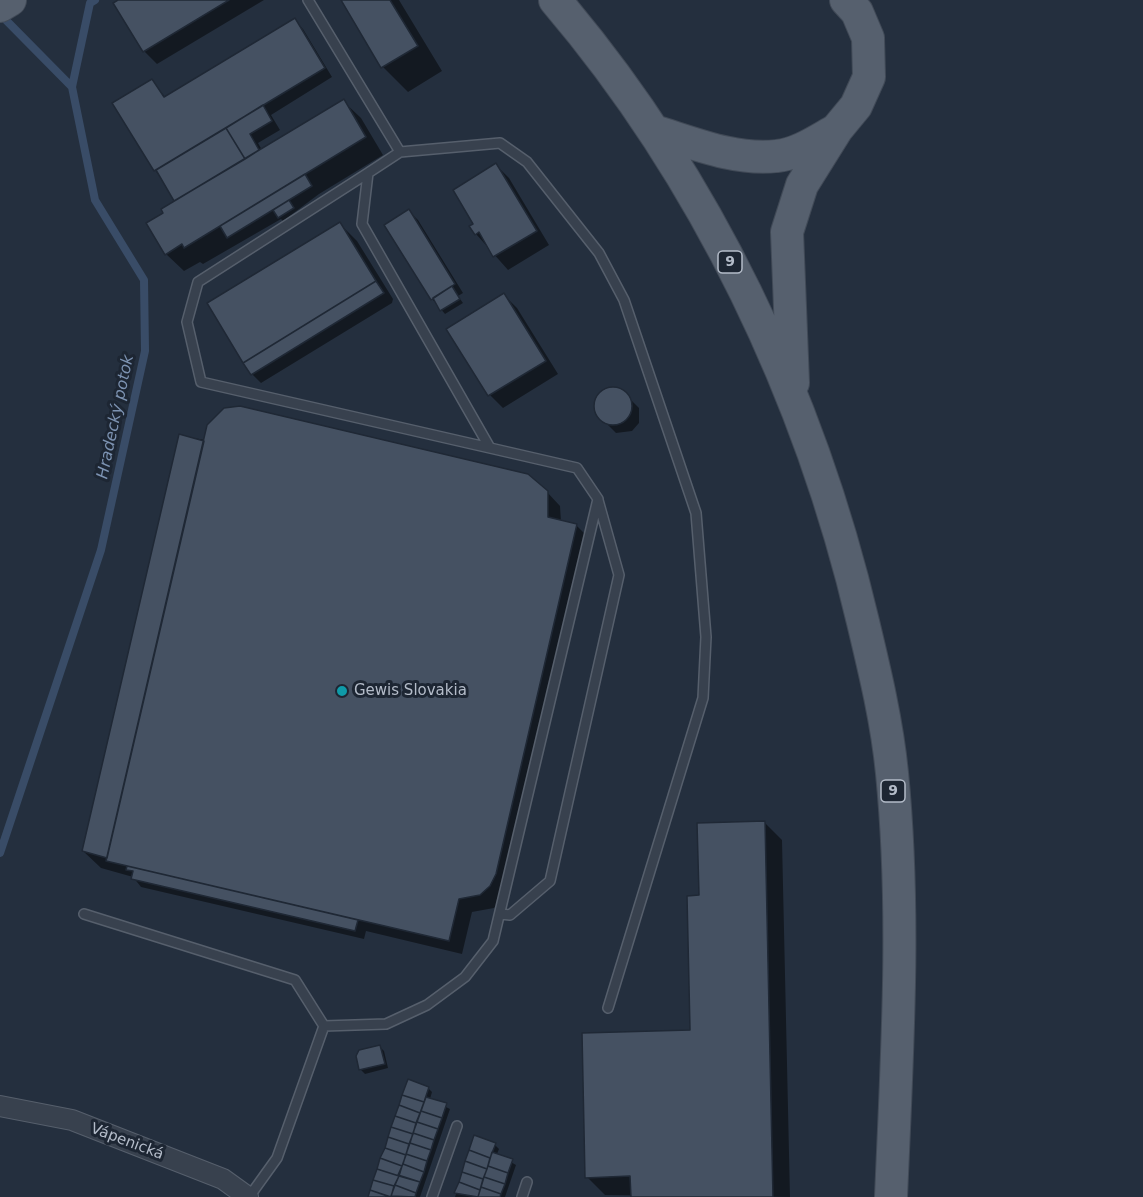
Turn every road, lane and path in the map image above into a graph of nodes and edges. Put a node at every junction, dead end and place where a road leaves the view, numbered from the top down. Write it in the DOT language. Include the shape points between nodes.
graph roads {
  1 [pos="10,0"];
  2 [pos="308,0"];
  3 [pos="555,0"];
  4 [pos="846,0"];
  5 [pos="0,6"];
  6 [pos="837,129"];
  7 [pos="654,131"];
  8 [pos="400,152"];
  9 [pos="368,173"];
  10 [pos="794,399"];
  11 [pos="490,447"];
  12 [pos="598,500"];
  13 [pos="84,914"];
  14 [pos="501,914"];
  15 [pos="608,1008"];
  16 [pos="324,1026"];
  17 [pos="0,1106"];
  18 [pos="457,1126"];
  19 [pos="527,1182"];
  20 [pos="248,1197"];
  21 [pos="432,1197"];
  22 [pos="522,1197"];
  23 [pos="891,1197"];
  1 -- 5 [label="main road"];
  2 -- 8 [label="lane"];
  3 -- 7 [label="main road, 9"];
  4 -- 6 [label="main road, 9" via="857,12 868,38 869,76 856,106"];
  6 -- 7 [label="main road, 9" via="778,156 739,154"];
  6 -- 10 [label="main road, 9" via="802,184 787,232"];
  7 -- 10 [label="main road, 9" via="727,254"];
  8 -- 9 [label="lane"];
  8 -- 15 [label="lane" via="500,143 527,162 599,253 624,300 696,513 706,637 703,698"];
  9 -- 11 [label="lane" via="362,224"];
  9 -- 11 [label="lane" via="198,282 187,322 201,382"];
  10 -- 23 [label="main road, 9" via="854,580 884,716 892,773 900,951"];
  11 -- 12 [label="lane" via="577,468"];
  12 -- 14 [label="lane"];
  12 -- 14 [label="lane" via="619,575 550,881 510,915"];
  13 -- 16 [label="lane" via="295,980"];
  14 -- 16 [label="lane" via="493,940 465,977 427,1005 386,1024"];
  16 -- 20 [label="lane" via="277,1158"];
  17 -- 20 [label="street, Vápenická" via="72,1120 223,1179"];
  18 -- 21 [label="lane"];
  19 -- 22 [label="lane"];
}
